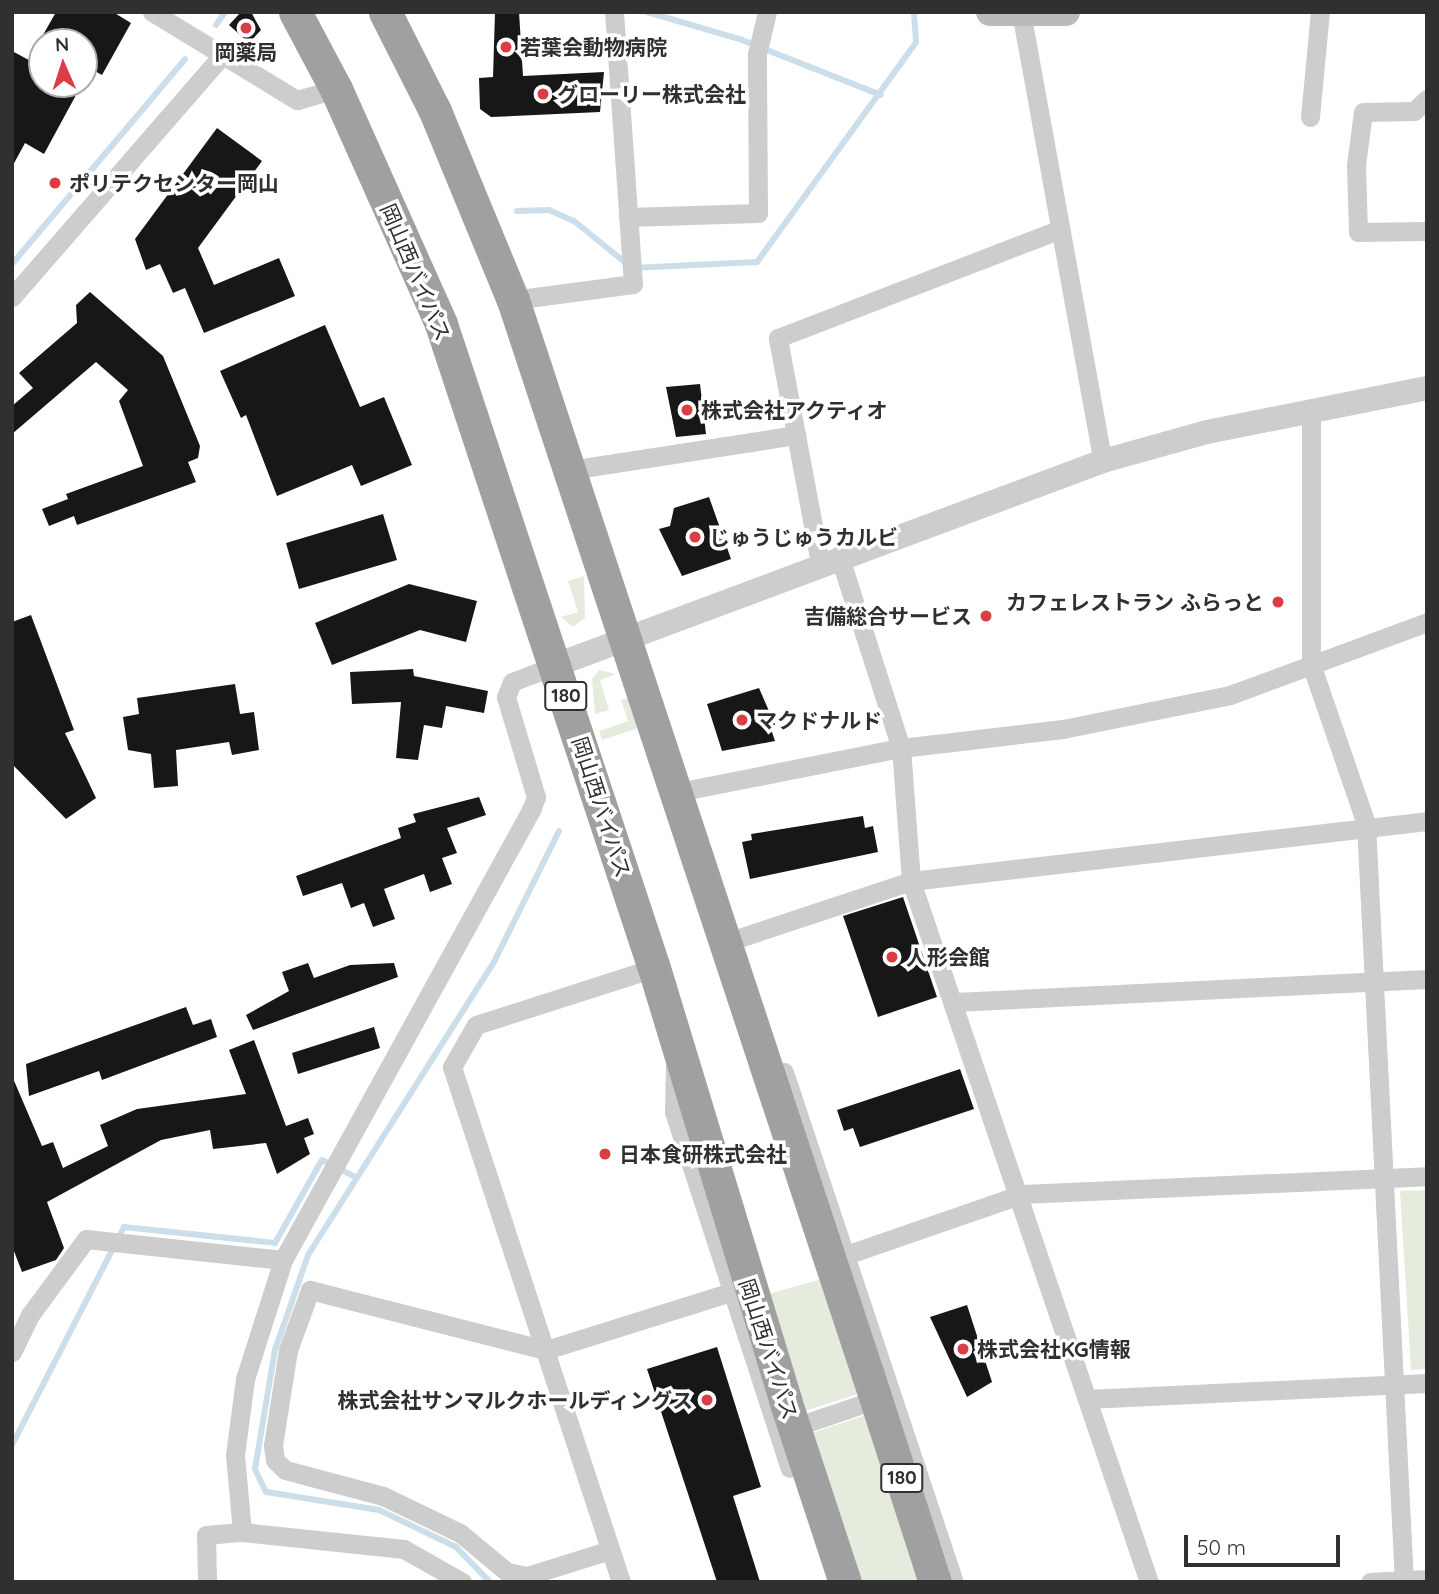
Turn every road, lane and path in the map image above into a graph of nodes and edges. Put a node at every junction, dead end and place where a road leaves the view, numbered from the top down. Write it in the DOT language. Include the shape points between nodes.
graph roads {
  1 [pos="152,12"];
  2 [pos="295,12"];
  3 [pos="385,12"];
  4 [pos="614,12"];
  5 [pos="767,12"];
  6 [pos="990,12"];
  7 [pos="1066,12"];
  8 [pos="1320,12"];
  9 [pos="1021,15"];
  10 [pos="225,52"];
  11 [pos="336,89"];
  12 [pos="1427,99"];
  13 [pos="1310,117"];
  14 [pos="628,217"];
  15 [pos="1060,229"];
  16 [pos="1425,231"];
  17 [pos="12,298"];
  18 [pos="513,300"];
  19 [pos="1427,388"];
  20 [pos="1311,410"];
  21 [pos="796,435"];
  22 [pos="1103,461"];
  23 [pos="570,470"];
  24 [pos="830,559"];
  25 [pos="1427,622"];
  26 [pos="626,637"];
  27 [pos="1311,664"];
  28 [pos="556,665"];
  29 [pos="901,748"];
  30 [pos="678,792"];
  31 [pos="1427,821"];
  32 [pos="1366,824"];
  33 [pos="911,881"];
  34 [pos="727,942"];
  35 [pos="654,968"];
  36 [pos="1427,979"];
  37 [pos="1374,981"];
  38 [pos="955,1002"];
  39 [pos="751,1014"];
  40 [pos="676,1052"];
  41 [pos="1427,1176"];
  42 [pos="1385,1178"];
  43 [pos="1022,1194"];
  44 [pos="849,1254"];
  45 [pos="283,1260"];
  46 [pos="731,1292"];
  47 [pos="546,1350"];
  48 [pos="12,1352"];
  49 [pos="1427,1382"];
  50 [pos="881,1384"];
  51 [pos="1395,1384"];
  52 [pos="1087,1399"];
  53 [pos="778,1433"];
  54 [pos="242,1532"];
  55 [pos="610,1550"];
  56 [pos="1427,1579"];
  57 [pos="1404,1581"];
  58 [pos="207,1582"];
  59 [pos="462,1582"];
  60 [pos="621,1582"];
  61 [pos="828,1582"];
  62 [pos="845,1582"];
  63 [pos="935,1582"];
  64 [pos="954,1582"];
  65 [pos="1149,1582"];
  66 [pos="1370,1582"];
  1 -- 10 [label="street"];
  2 -- 11 [label="highway, 岡山西バイパス / 180"];
  3 -- 18 [label="highway, 180" via="435,111"];
  4 -- 14 [label="street"];
  5 -- 14 [label="street" via="758,47 758,213"];
  6 -- 9 [label="main road"];
  7 -- 9 [label="main road"];
  8 -- 13 [label="street"];
  9 -- 15 [label="street"];
  10 -- 11 [label="street" via="297,100"];
  10 -- 17 [label="street"];
  11 -- 28 [label="highway, 岡山西バイパス / 180" via="441,324"];
  12 -- 16 [label="street" via="1414,111 1363,112 1356,165 1358,232"];
  14 -- 18 [label="street" via="633,284"];
  15 -- 21 [label="street" via="778,338"];
  15 -- 22 [label="street"];
  18 -- 23 [label="highway, 180"];
  19 -- 20 [label="street"];
  20 -- 22 [label="street"];
  20 -- 27 [label="street"];
  21 -- 23 [label="street"];
  21 -- 24 [label="street"];
  22 -- 24 [label="street"];
  23 -- 26 [label="highway, 180"];
  24 -- 26 [label="street"];
  24 -- 29 [label="street"];
  25 -- 27 [label="street"];
  26 -- 28 [label="street"];
  26 -- 30 [label="highway, 180"];
  27 -- 29 [label="street" via="1204,701 1063,729"];
  27 -- 32 [label="street"];
  28 -- 35 [label="highway, 岡山西バイパス / 180"];
  28 -- 45 [label="street" via="512,682 506,697 536,797 531,810"];
  29 -- 30 [label="street"];
  29 -- 33 [label="street"];
  30 -- 34 [label="highway, 180"];
  31 -- 32 [label="street"];
  32 -- 33 [label="street"];
  32 -- 37 [label="street"];
  33 -- 34 [label="street"];
  33 -- 38 [label="street"];
  34 -- 39 [label="highway, 180"];
  35 -- 40 [label="highway, 岡山西バイパス / 180"];
  35 -- 47 [label="street" via="476,1025 452,1068"];
  36 -- 37 [label="street"];
  37 -- 38 [label="street"];
  37 -- 42 [label="street"];
  38 -- 43 [label="street"];
  39 -- 44 [label="street" via="788,1083"];
  39 -- 50 [label="highway, 180"];
  40 -- 46 [label="street" via="674,1112"];
  40 -- 62 [label="highway, 岡山西バイパス / 180, bridge"];
  41 -- 42 [label="street"];
  42 -- 43 [label="street"];
  42 -- 51 [label="street"];
  43 -- 44 [label="street"];
  43 -- 52 [label="street"];
  44 -- 50 [label="street"];
  45 -- 48 [label="street" via="86,1239 30,1315"];
  45 -- 54 [label="street" via="245,1379 235,1455"];
  46 -- 47 [label="street"];
  46 -- 53 [label="street"];
  47 -- 55 [label="street"];
  47 -- 55 [label="street" via="310,1290 288,1350 275,1460 285,1470 383,1496 460,1532 507,1573 527,1576"];
  49 -- 51 [label="street"];
  50 -- 53 [label="street"];
  50 -- 63 [label="highway, 180, bridge"];
  50 -- 64 [label="street"];
  51 -- 52 [label="street"];
  51 -- 57 [label="street"];
  52 -- 65 [label="street"];
  53 -- 61 [label="street"];
  54 -- 58 [label="street" via="206,1535"];
  54 -- 59 [label="street" via="404,1549"];
  55 -- 60 [label="street"];
  56 -- 57 [label="street"];
  57 -- 66 [label="street"];
}
